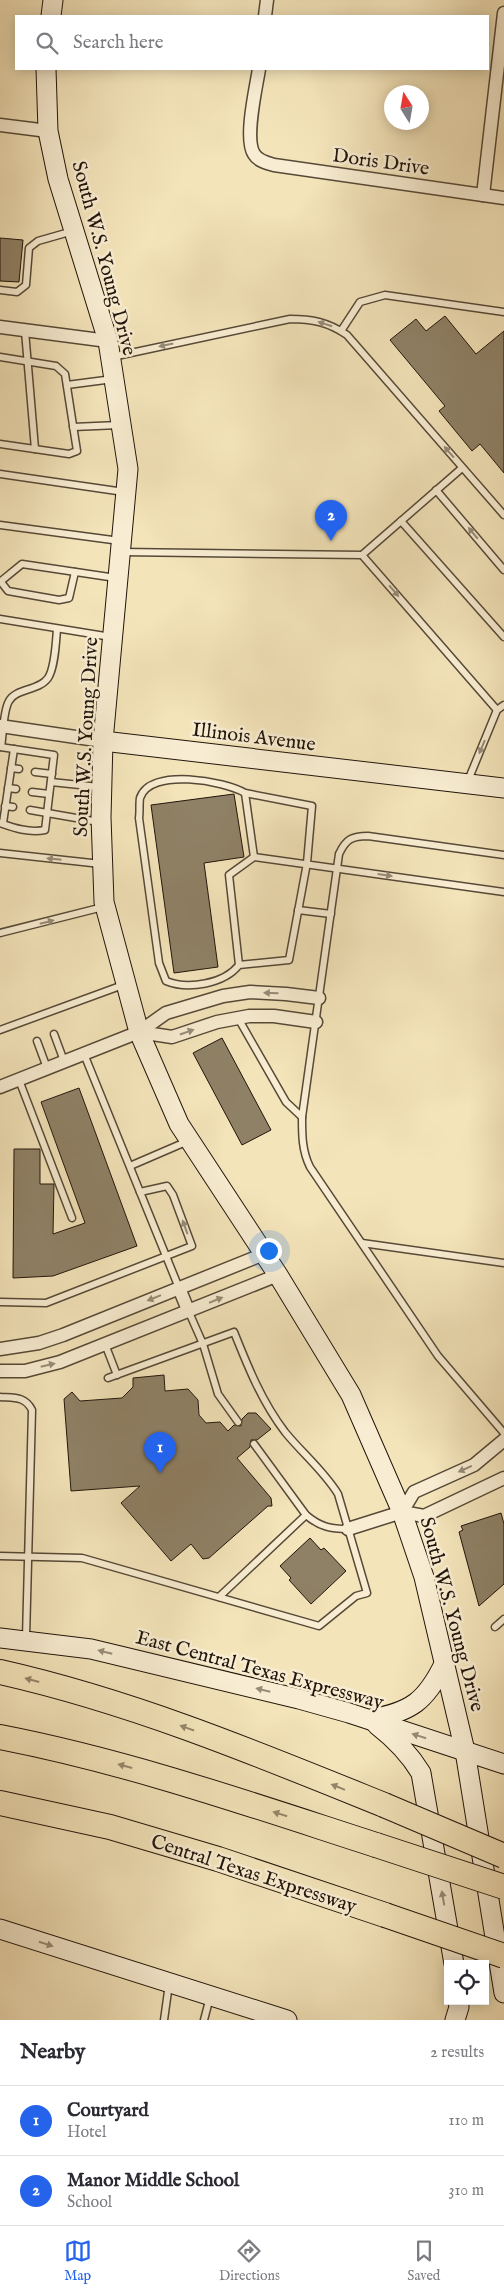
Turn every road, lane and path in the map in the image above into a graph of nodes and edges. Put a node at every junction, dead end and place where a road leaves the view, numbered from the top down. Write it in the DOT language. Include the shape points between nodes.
graph roads {
  1 [pos="53,0"];
  2 [pos="267,0"];
  3 [pos="504,13"];
  4 [pos="51,15"];
  5 [pos="265,15"];
  6 [pos="46,70"];
  7 [pos="259,70"];
  8 [pos="0,125"];
  9 [pos="48,131"];
  10 [pos="483,195"];
  11 [pos="504,198"];
  12 [pos="74,231"];
  13 [pos="0,290"];
  14 [pos="504,312"];
  15 [pos="0,327"];
  16 [pos="25,331"];
  17 [pos="341,331"];
  18 [pos="109,349"];
  19 [pos="0,357"];
  20 [pos="27,362"];
  21 [pos="114,379"];
  22 [pos="67,385"];
  23 [pos="121,425"];
  24 [pos="73,427"];
  25 [pos="0,444"];
  26 [pos="34,449"];
  27 [pos="462,468"];
  28 [pos="0,474"];
  29 [pos="436,490"];
  30 [pos="126,492"];
  31 [pos="504,515"];
  32 [pos="400,521"];
  33 [pos="0,525"];
  34 [pos="121,546"];
  35 [pos="362,554"];
  36 [pos="504,570"];
  37 [pos="74,572"];
  38 [pos="118,578"];
  39 [pos="0,582"];
  40 [pos="0,619"];
  41 [pos="57,628"];
  42 [pos="112,637"];
  43 [pos="504,637"];
  44 [pos="504,705"];
  45 [pos="497,710"];
  46 [pos="2,727"];
  47 [pos="103,741"];
  48 [pos="1,747"];
  49 [pos="14,749"];
  50 [pos="11,768"];
  51 [pos="19,769"];
  52 [pos="35,772"];
  53 [pos="52,774"];
  54 [pos="51,782"];
  55 [pos="466,784"];
  56 [pos="101,787"];
  57 [pos="8,788"];
  58 [pos="504,788"];
  59 [pos="16,789"];
  60 [pos="32,792"];
  61 [pos="245,793"];
  62 [pos="50,794"];
  63 [pos="5,806"];
  64 [pos="13,807"];
  65 [pos="30,810"];
  66 [pos="47,814"];
  67 [pos="101,822"];
  68 [pos="1,823"];
  69 [pos="0,853"];
  70 [pos="504,855"];
  71 [pos="254,857"];
  72 [pos="307,863"];
  73 [pos="103,865"];
  74 [pos="337,868"];
  75 [pos="504,892"];
  76 [pos="105,907"];
  77 [pos="298,910"];
  78 [pos="331,914"];
  79 [pos="0,934"];
  80 [pos="239,965"];
  81 [pos="126,983"];
  82 [pos="319,998"];
  83 [pos="238,1018"];
  84 [pos="316,1022"];
  85 [pos="0,1030"];
  86 [pos="140,1032"];
  87 [pos="54,1034"];
  88 [pos="37,1040"];
  89 [pos="84,1054"];
  90 [pos="64,1061"];
  91 [pos="47,1068"];
  92 [pos="18,1080"];
  93 [pos="0,1087"];
  94 [pos="302,1117"];
  95 [pos="190,1140"];
  96 [pos="130,1166"];
  97 [pos="140,1192"];
  98 [pos="72,1218"];
  99 [pos="362,1243"];
  100 [pos="264,1254"];
  101 [pos="166,1256"];
  102 [pos="504,1263"];
  103 [pos="278,1275"];
  104 [pos="179,1288"];
  105 [pos="0,1302"];
  106 [pos="188,1310"];
  107 [pos="105,1344"];
  108 [pos="203,1344"];
  109 [pos="0,1349"];
  110 [pos="0,1371"];
  111 [pos="116,1375"];
  112 [pos="108,1378"];
  113 [pos="0,1397"];
  114 [pos="238,1422"];
  115 [pos="504,1433"];
  116 [pos="504,1440"];
  117 [pos="254,1444"];
  118 [pos="504,1478"];
  119 [pos="402,1512"];
  120 [pos="306,1516"];
  121 [pos="348,1529"];
  122 [pos="0,1556"];
  123 [pos="29,1557"];
  124 [pos="220,1598"];
  125 [pos="504,1619"];
  126 [pos="495,1627"];
  127 [pos="0,1638"];
  128 [pos="26,1640"];
  129 [pos="444,1664"];
  130 [pos="0,1672"];
  131 [pos="370,1720"];
  132 [pos="0,1736"];
  133 [pos="465,1751"];
  134 [pos="504,1764"];
  135 [pos="0,1803"];
  136 [pos="0,1814"];
  137 [pos="110,1827"];
  138 [pos="504,1856"];
  139 [pos="504,1887"];
  140 [pos="0,1929"];
  141 [pos="504,1956"];
  142 [pos="453,1960"];
  143 [pos="170,1983"];
  144 [pos="504,1993"];
  145 [pos="210,1996"];
  146 [pos="459,2005"];
  147 [pos="164,2020"];
  148 [pos="204,2020"];
  149 [pos="286,2020"];
  150 [pos="455,2020"];
  1 -- 4 [label="main road"];
  2 -- 5 [label="street"];
  3 -- 10 [label="street"];
  6 -- 9 [label="main road, South W.S. Young Drive"];
  7 -- 10 [label="street, Doris Drive" via="250,138 254,155 263,162"];
  8 -- 9 [label="street"];
  9 -- 12 [label="main road, South W.S. Young Drive" via="58,180"];
  10 -- 11 [label="street, Doris Drive"];
  12 -- 13 [label="lane" via="38,241 29,248 26,284 17,292"];
  12 -- 18 [label="main road, South W.S. Young Drive"];
  14 -- 17 [label="lane" via="385,295 360,302"];
  15 -- 16 [label="street"];
  16 -- 18 [label="street"];
  16 -- 20 [label="lane"];
  17 -- 18 [label="lane, one-way" via="311,320 290,320"];
  27 -- 17 [label="lane, one-way"];
  18 -- 21 [label="main road, South W.S. Young Drive"];
  19 -- 20 [label="lane"];
  20 -- 22 [label="lane" via="56,366 65,374"];
  20 -- 26 [label="lane"];
  21 -- 22 [label="lane"];
  21 -- 23 [label="main road, South W.S. Young Drive"];
  22 -- 24 [label="lane"];
  23 -- 24 [label="lane"];
  23 -- 30 [label="main road, South W.S. Young Drive" via="128,469"];
  24 -- 26 [label="lane" via="77,451 69,454"];
  25 -- 26 [label="lane"];
  27 -- 29 [label="lane"];
  27 -- 31 [label="lane"];
  28 -- 30 [label="lane"];
  29 -- 32 [label="lane"];
  36 -- 29 [label="lane, one-way"];
  30 -- 34 [label="main road, South W.S. Young Drive"];
  32 -- 35 [label="lane"];
  32 -- 43 [label="lane"];
  33 -- 34 [label="lane"];
  34 -- 35 [label="lane"];
  34 -- 38 [label="main road, South W.S. Young Drive"];
  35 -- 45 [label="lane, one-way"];
  37 -- 38 [label="lane"];
  37 -- 39 [label="lane" via="22,564"];
  37 -- 39 [label="lane" via="69,598 59,600 8,591"];
  38 -- 42 [label="main road, South W.S. Young Drive"];
  40 -- 41 [label="lane"];
  41 -- 42 [label="lane"];
  41 -- 46 [label="lane" via="48,678 39,686 13,696 7,703"];
  42 -- 47 [label="main road, South W.S. Young Drive"];
  44 -- 45 [label="lane"];
  45 -- 55 [label="lane, one-way"];
  46 -- 47 [label="street, Illinois Avenue"];
  46 -- 48 [label="lane"];
  47 -- 55 [label="main road, Illinois Avenue"];
  47 -- 56 [label="main road, South W.S. Young Drive"];
  48 -- 49 [label="lane"];
  49 -- 50 [label="lane"];
  49 -- 53 [label="lane" via="54,755"];
  50 -- 51 [label="lane"];
  50 -- 57 [label="lane"];
  52 -- 53 [label="lane"];
  53 -- 54 [label="lane"];
  54 -- 56 [label="lane"];
  54 -- 62 [label="lane"];
  55 -- 58 [label="main road, Illinois Avenue"];
  56 -- 67 [label="main road, South W.S. Young Drive"];
  57 -- 59 [label="lane"];
  57 -- 63 [label="lane"];
  60 -- 62 [label="lane"];
  61 -- 71 [label="lane"];
  61 -- 72 [label="lane" via="312,806"];
  61 -- 80 [label="lane" via="236,788 168,778 150,786 140,797 139,818 159,964 166,981 181,986 220,980"];
  62 -- 66 [label="lane"];
  63 -- 64 [label="lane"];
  63 -- 68 [label="lane"];
  65 -- 66 [label="lane"];
  66 -- 67 [label="lane"];
  66 -- 68 [label="lane" via="45,830 36,832 8,828"];
  67 -- 73 [label="main road, South W.S. Young Drive"];
  73 -- 69 [label="lane, one-way"];
  70 -- 74 [label="lane" via="355,836 343,845"];
  71 -- 72 [label="lane"];
  71 -- 80 [label="lane" via="229,875"];
  72 -- 74 [label="lane"];
  72 -- 77 [label="lane"];
  73 -- 76 [label="main road, South W.S. Young Drive"];
  74 -- 75 [label="lane, one-way"];
  74 -- 78 [label="lane"];
  79 -- 76 [label="lane, one-way"];
  76 -- 81 [label="main road, South W.S. Young Drive"];
  77 -- 78 [label="lane"];
  77 -- 80 [label="lane" via="289,960"];
  78 -- 82 [label="lane"];
  81 -- 85 [label="lane" via="48,1016"];
  81 -- 86 [label="main road, South W.S. Young Drive"];
  82 -- 84 [label="lane"];
  82 -- 86 [label="street, one-way" via="250,992 223,996 166,1013"];
  83 -- 84 [label="street" via="274,1016"];
  86 -- 83 [label="street, one-way" via="172,1037"];
  83 -- 94 [label="lane" via="286,1102"];
  84 -- 94 [label="lane"];
  86 -- 89 [label="street"];
  86 -- 95 [label="main road, South W.S. Young Drive" via="179,1124"];
  87 -- 90 [label="lane"];
  88 -- 91 [label="lane"];
  89 -- 90 [label="street"];
  89 -- 96 [label="lane"];
  90 -- 91 [label="street"];
  91 -- 92 [label="street"];
  92 -- 93 [label="street"];
  92 -- 98 [label="lane"];
  94 -- 99 [label="lane" via="305,1157"];
  95 -- 96 [label="lane"];
  95 -- 100 [label="main road, South W.S. Young Drive"];
  96 -- 97 [label="lane"];
  97 -- 101 [label="lane"];
  101 -- 97 [label="lane, one-way" via="192,1246 173,1195 168,1186"];
  99 -- 102 [label="lane"];
  99 -- 115 [label="lane" via="438,1356"];
  100 -- 103 [label="main road, South W.S. Young Drive"];
  100 -- 104 [label="street"];
  101 -- 104 [label="lane"];
  101 -- 105 [label="lane" via="46,1303"];
  106 -- 103 [label="street, one-way"];
  103 -- 119 [label="main road, South W.S. Young Drive" via="351,1395"];
  104 -- 106 [label="street"];
  104 -- 109 [label="street, one-way" via="63,1335 39,1343"];
  106 -- 107 [label="street"];
  106 -- 108 [label="lane"];
  110 -- 107 [label="street, one-way" via="25,1371 60,1362"];
  107 -- 111 [label="lane"];
  108 -- 111 [label="lane"];
  108 -- 114 [label="lane" via="218,1394"];
  108 -- 121 [label="lane" via="234,1332 263,1399 284,1431 332,1483"];
  111 -- 112 [label="lane"];
  113 -- 123 [label="lane" via="19,1398 28,1402 32,1410"];
  116 -- 119 [label="street, one-way" via="474,1465 414,1492"];
  117 -- 120 [label="lane"];
  118 -- 119 [label="street" via="424,1516"];
  119 -- 121 [label="street"];
  119 -- 129 [label="main road, South W.S. Young Drive" via="424,1577"];
  120 -- 121 [label="lane" via="329,1529"];
  120 -- 124 [label="lane"];
  121 -- 124 [label="lane" via="367,1593 356,1596 319,1626"];
  122 -- 123 [label="lane"];
  123 -- 124 [label="lane" via="82,1558"];
  123 -- 128 [label="lane"];
  125 -- 126 [label="lane"];
  127 -- 128 [label="main road, East Central Texas Expressway"];
  131 -- 128 [label="main road, East Central Texas Expressway, one-way" via="299,1699 91,1648"];
  129 -- 131 [label="main road" via="433,1686 415,1706 395,1715"];
  129 -- 133 [label="main road, South W.S. Young Drive"];
  138 -- 130 [label="highway, one-way, bridge" via="245,1749 114,1702"];
  133 -- 131 [label="main road, East Central Texas Expressway, one-way"];
  142 -- 131 [label="main road, one-way" via="421,1773 412,1758"];
  139 -- 132 [label="highway, one-way, bridge" via="159,1775"];
  133 -- 134 [label="main road, East Central Texas Expressway"];
  133 -- 144 [label="main road, South W.S. Young Drive"];
  135 -- 137 [label="highway, Central Texas Expressway"];
  136 -- 137 [label="highway"];
  137 -- 141 [label="highway, Central Texas Expressway, bridge" via="218,1859"];
  140 -- 143 [label="main road, one-way"];
  143 -- 145 [label="main road"];
  143 -- 147 [label="lane"];
  145 -- 148 [label="lane"];
  145 -- 149 [label="main road"];
  146 -- 150 [label="main road"];
}
